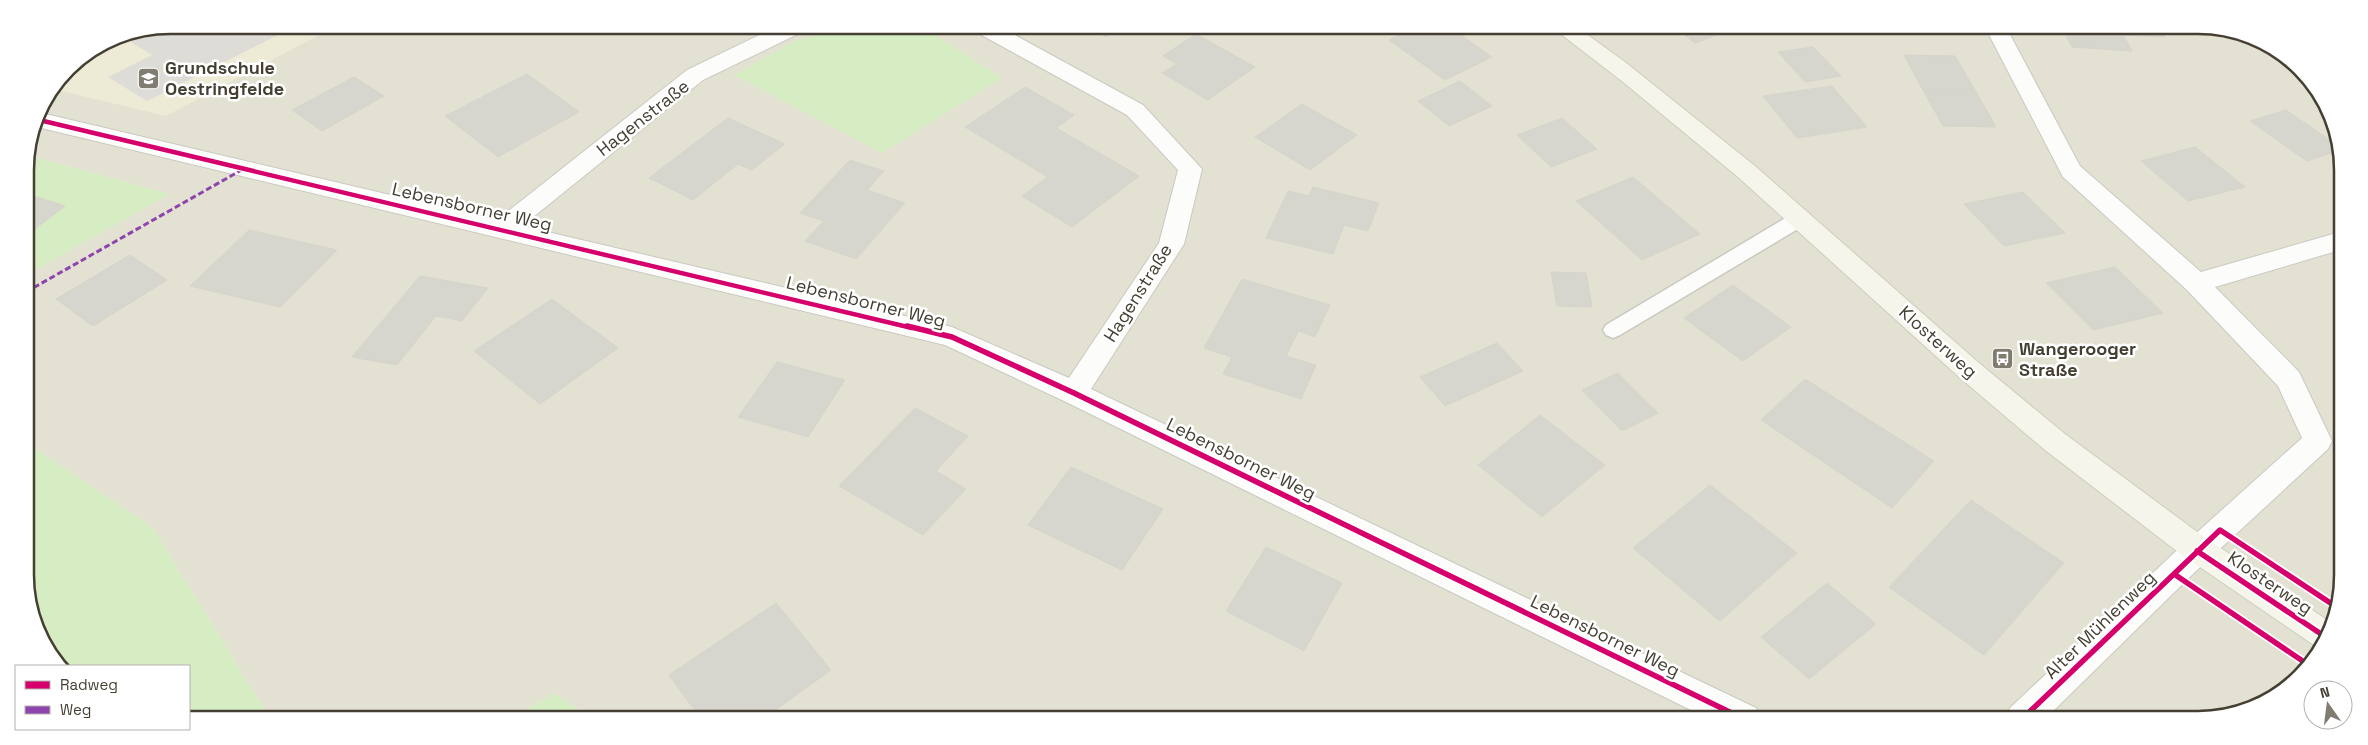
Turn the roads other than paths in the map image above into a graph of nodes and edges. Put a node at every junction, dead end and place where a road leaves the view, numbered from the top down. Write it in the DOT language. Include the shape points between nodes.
graph roads {
  1 [pos="778,34"];
  2 [pos="997,34"];
  3 [pos="1573,34"];
  4 [pos="1999,34"];
  5 [pos="43,121"];
  6 [pos="1801,218"];
  7 [pos="503,228"];
  8 [pos="2334,242"];
  9 [pos="2196,283"];
  10 [pos="1613,330"];
  11 [pos="1074,393"];
  12 [pos="2197,551"];
  13 [pos="2321,634"];
  14 [pos="1728,711"];
  15 [pos="2030,711"];
  1 -- 7 [label="street, Hagenstraße" via="695,76"];
  2 -- 11 [label="street, Hagenstraße" via="1135,110 1190,168 1171,244"];
  3 -- 6 [label="street, Klosterweg" via="1722,149"];
  4 -- 9 [label="street" via="2071,171"];
  5 -- 7 [label="street, Lebensborner Weg"];
  6 -- 10 [label="lane"];
  6 -- 12 [label="street, Klosterweg" via="1971,372 2076,459"];
  7 -- 11 [label="street, Lebensborner Weg" via="952,337"];
  8 -- 9 [label="street"];
  9 -- 12 [label="street" via="2289,380 2318,441"];
  11 -- 14 [label="street, Lebensborner Weg"];
  12 -- 13 [label="street, Klosterweg"];
  12 -- 15 [label="street, Alter Mühlenweg"];
}
